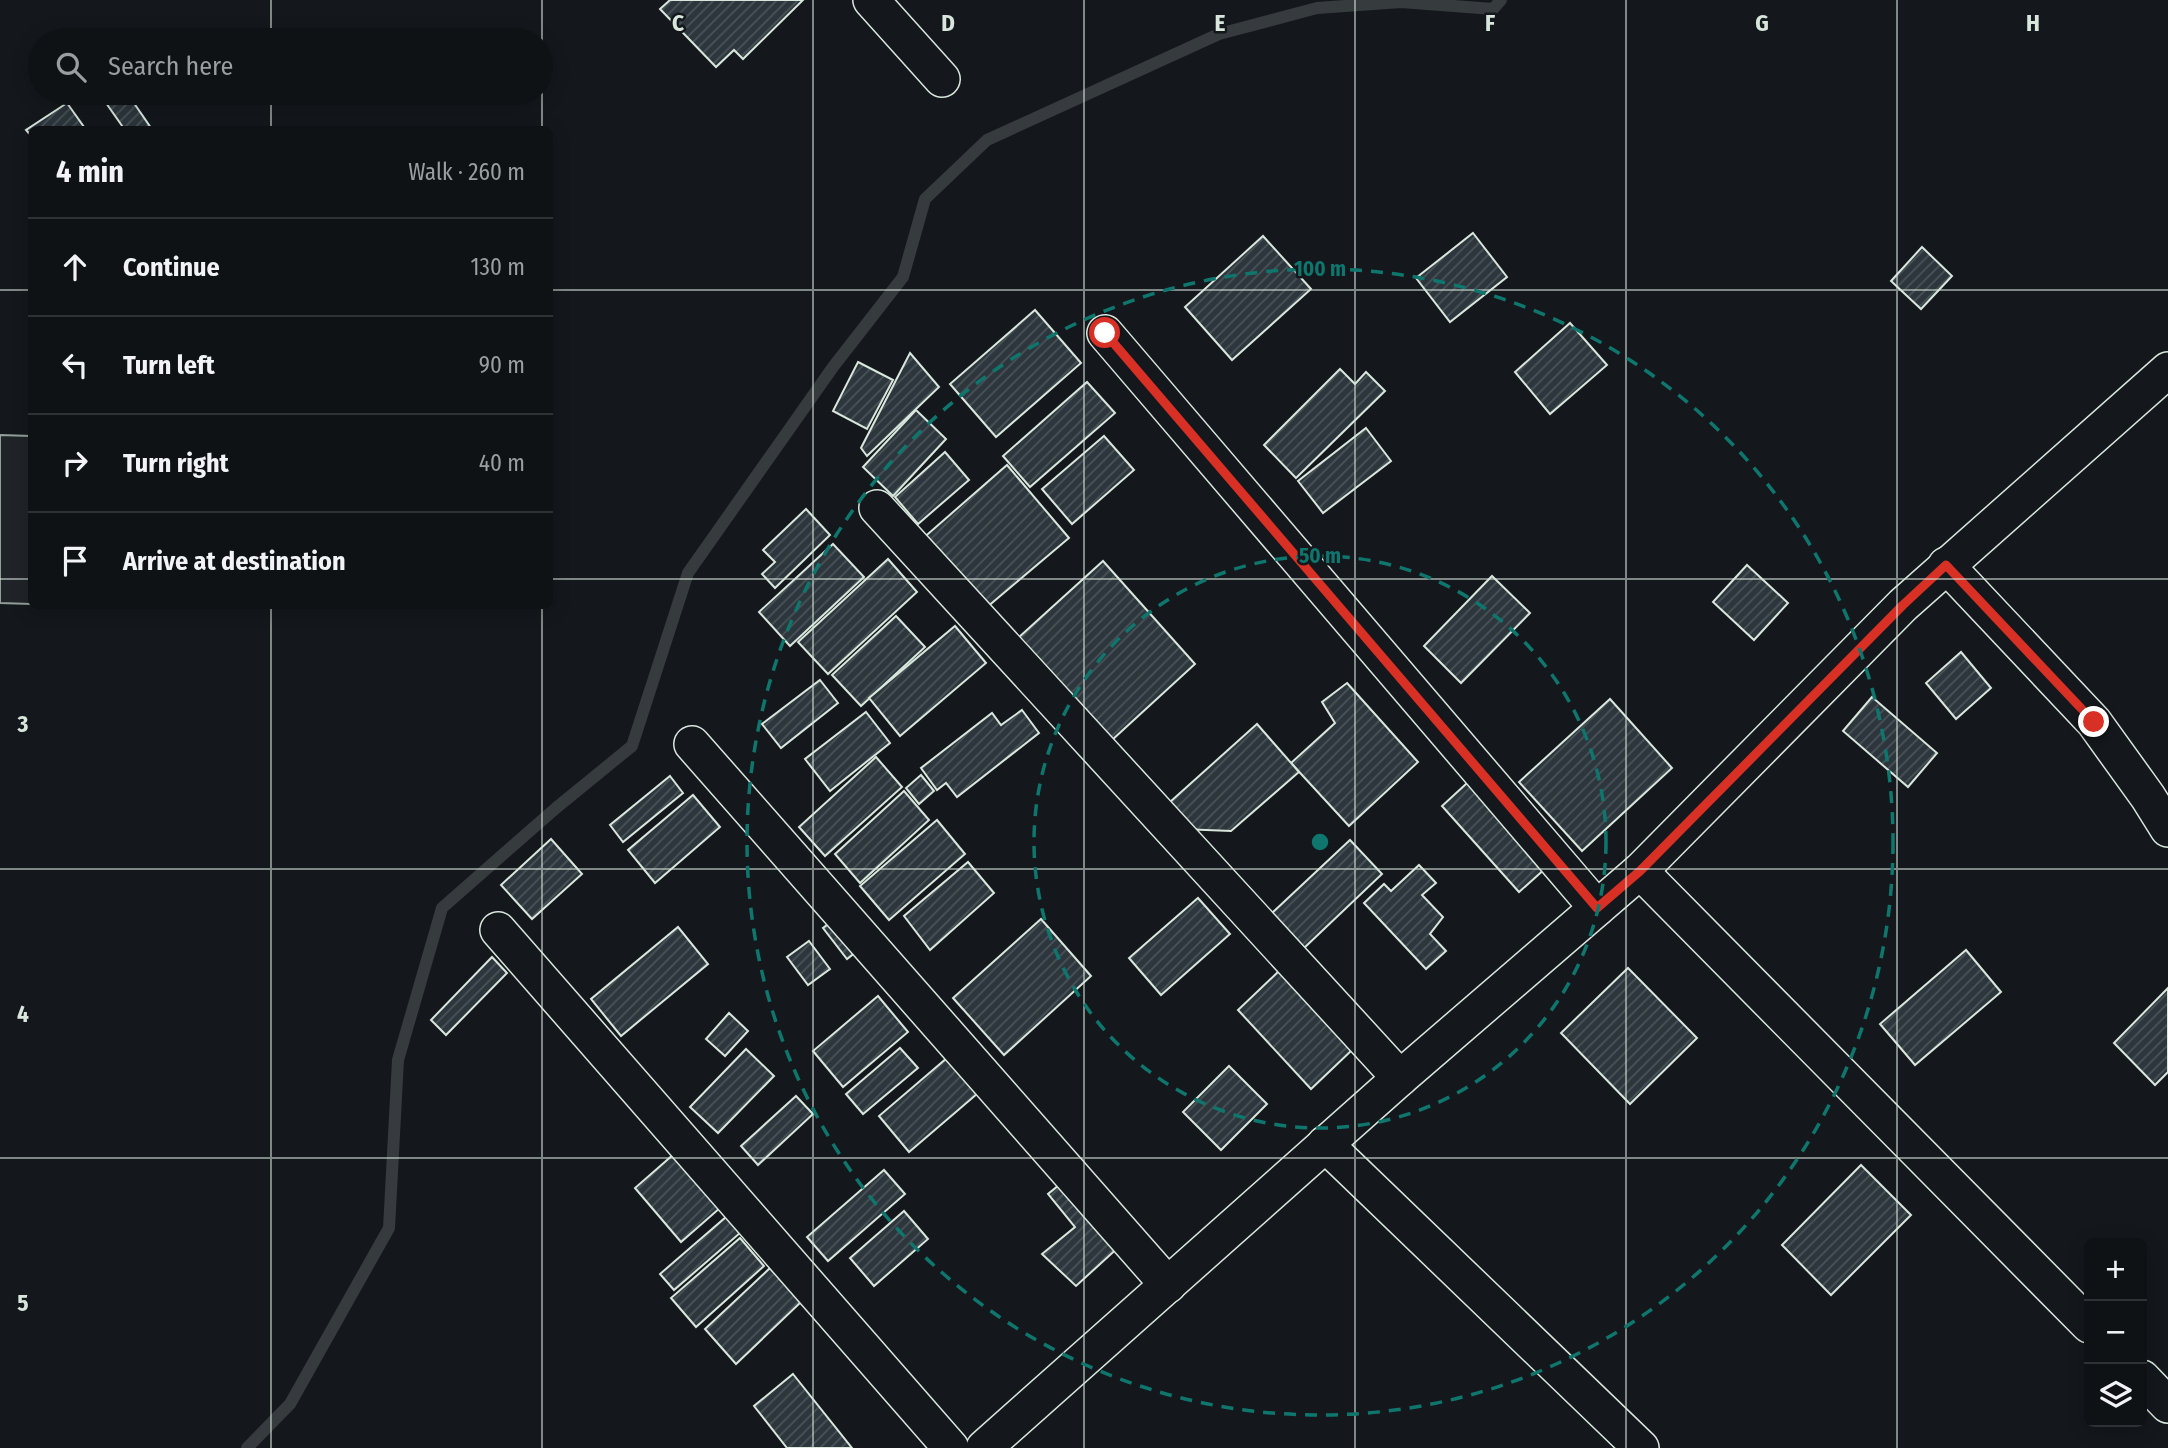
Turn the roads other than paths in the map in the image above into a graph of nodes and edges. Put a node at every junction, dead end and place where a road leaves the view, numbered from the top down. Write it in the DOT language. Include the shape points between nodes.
graph roads {
  1 [pos="872,0"];
  2 [pos="942,79"];
  3 [pos="1105,333"];
  4 [pos="2168,370"];
  5 [pos="877,508"];
  6 [pos="1946,565"];
  7 [pos="692,744"];
  8 [pos="2168,829"];
  9 [pos="1640,871"];
  10 [pos="1597,908"];
  11 [pos="498,930"];
  12 [pos="1400,1078"];
  13 [pos="1325,1144"];
  14 [pos="1168,1285"];
  15 [pos="2084,1320"];
  16 [pos="2147,1383"];
  17 [pos="2168,1405"];
  18 [pos="951,1448"];
  19 [pos="984,1448"];
  20 [pos="1642,1448"];
  1 -- 2 [label="street"];
  3 -- 10 [label="street"];
  4 -- 6 [label="street"];
  5 -- 12 [label="street"];
  6 -- 8 [label="street" via="2094,722"];
  6 -- 9 [label="street"];
  7 -- 14 [label="street"];
  9 -- 10 [label="street"];
  9 -- 15 [label="street"];
  10 -- 12 [label="street"];
  11 -- 18 [label="street"];
  12 -- 13 [label="street"];
  13 -- 14 [label="street"];
  13 -- 20 [label="street"];
  14 -- 19 [label="street"];
  16 -- 17 [label="street"];
}
